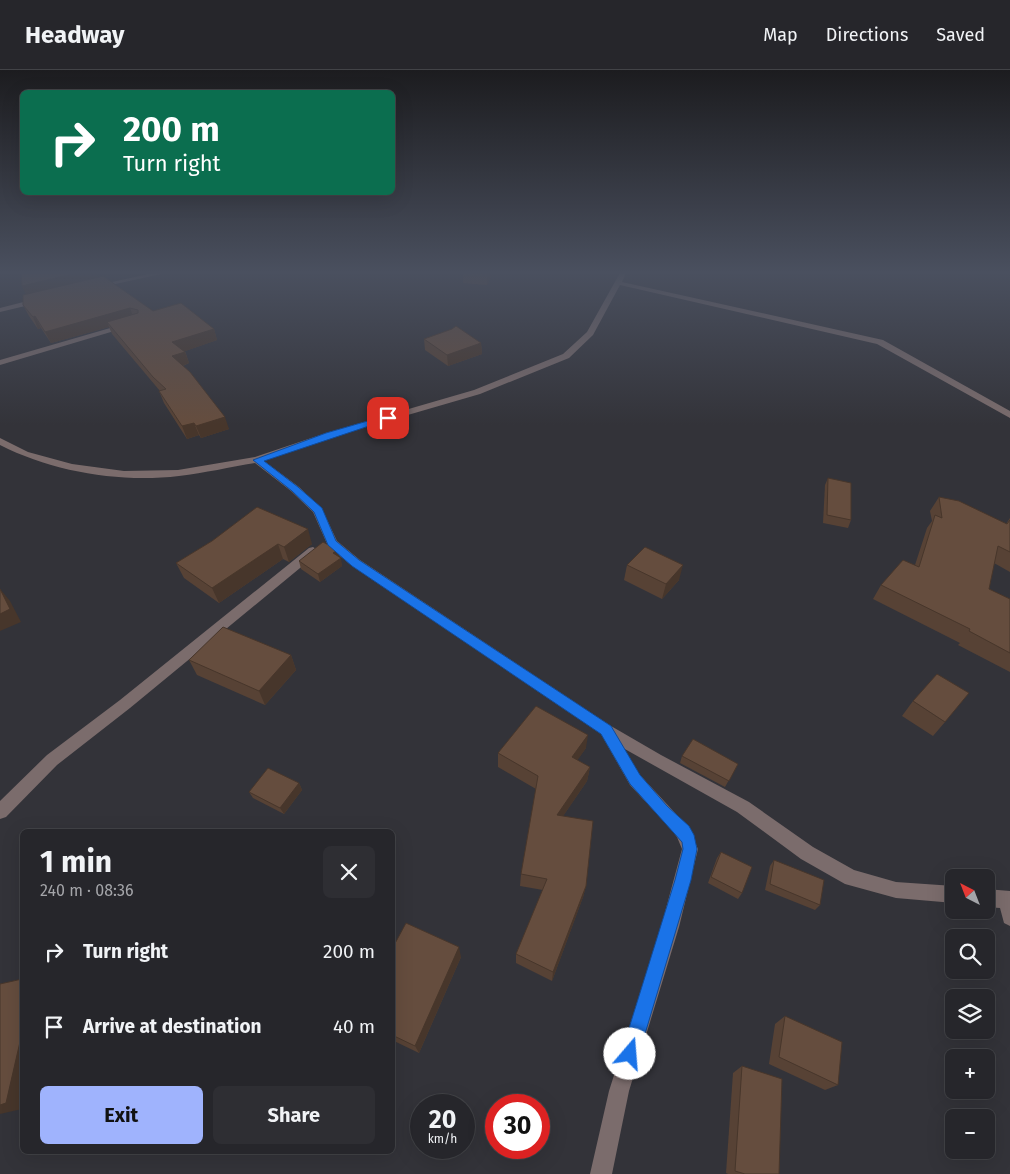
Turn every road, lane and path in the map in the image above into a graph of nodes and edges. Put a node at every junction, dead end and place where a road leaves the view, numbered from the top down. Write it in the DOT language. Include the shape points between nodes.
graph roads {
  1 [pos="138,323"];
  2 [pos="596,323"];
  3 [pos="792,323"];
  4 [pos="0,363"];
  5 [pos="1010,415"];
  6 [pos="0,441"];
  7 [pos="257,460"];
  8 [pos="329,538"];
  9 [pos="606,730"];
  10 [pos="0,812"];
  11 [pos="945,894"];
  12 [pos="995,901"];
  13 [pos="1009,906"];
  14 [pos="601,1174"];
  1 -- 4 [label="street"];
  2 -- 7 [label="street" via="582,343 552,364 477,392 329,435"];
  3 -- 5 [label="street" via="880,342"];
  6 -- 7 [label="street" via="25,454 71,467 124,474 178,473"];
  7 -- 8 [label="street" via="318,511"];
  8 -- 9 [label="street" via="356,563"];
  8 -- 10 [label="street" via="52,760"];
  9 -- 11 [label="street" via="743,807 808,853 851,878 896,890"];
  9 -- 14 [label="street" via="635,779 683,831 690,849 670,927 619,1090"];
  12 -- 13 [label="street"];
}
